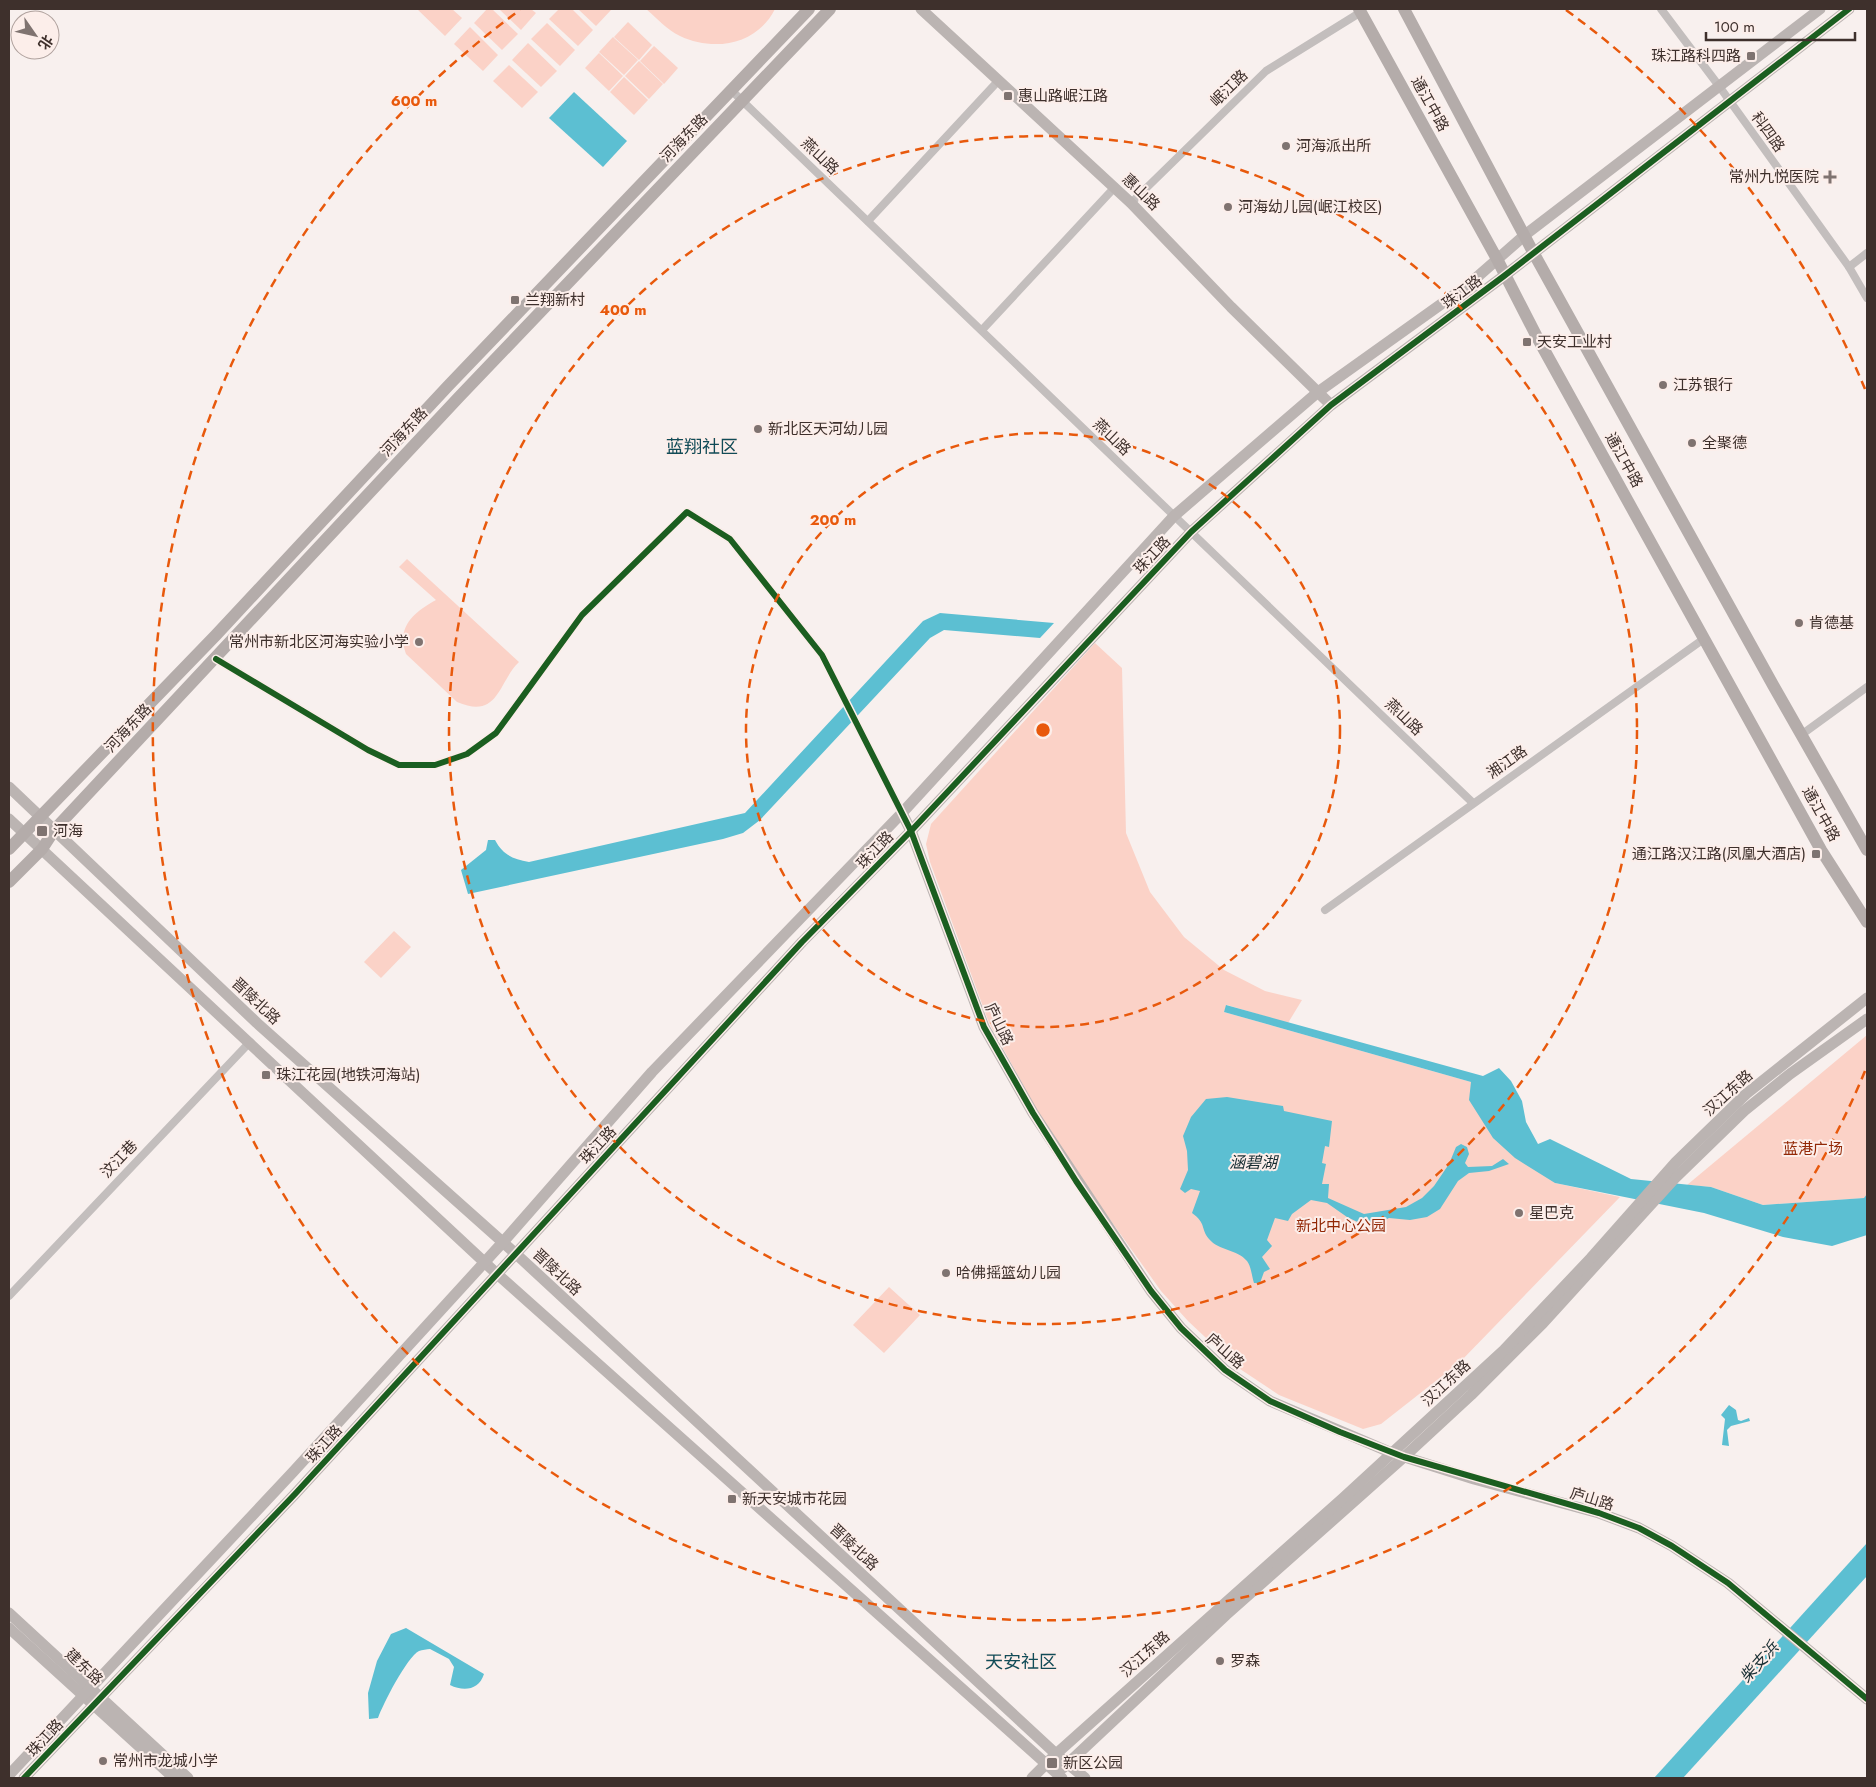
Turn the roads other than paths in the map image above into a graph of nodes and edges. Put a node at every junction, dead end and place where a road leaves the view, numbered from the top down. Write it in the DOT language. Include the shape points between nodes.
graph roads {
  1 [pos="809,9"];
  2 [pos="830,9"];
  3 [pos="921,9"];
  4 [pos="1404,9"];
  5 [pos="1660,9"];
  6 [pos="1820,9"];
  7 [pos="1849,9"];
  8 [pos="1360,10"];
  9 [pos="999,80"];
  10 [pos="1719,86"];
  11 [pos="731,90"];
  12 [pos="742,100"];
  13 [pos="1729,102"];
  14 [pos="1115,187"];
  15 [pos="1131,202"];
  16 [pos="868,221"];
  17 [pos="1525,235"];
  18 [pos="1533,252"];
  19 [pos="1867,253"];
  20 [pos="1497,258"];
  21 [pos="1849,267"];
  22 [pos="1504,276"];
  23 [pos="1867,298"];
  24 [pos="982,330"];
  25 [pos="1318,392"];
  26 [pos="1331,405"];
  27 [pos="1174,516"];
  28 [pos="1191,532"];
  29 [pos="1705,638"];
  30 [pos="216,659"];
  31 [pos="1867,687"];
  32 [pos="1801,735"];
  33 [pos="9,787"];
  34 [pos="1473,803"];
  35 [pos="902,813"];
  36 [pos="40,816"];
  37 [pos="9,819"];
  38 [pos="55,829"];
  39 [pos="911,831"];
  40 [pos="24,833"];
  41 [pos="9,849"];
  42 [pos="42,849"];
  43 [pos="1867,850"];
  44 [pos="9,882"];
  45 [pos="1325,910"];
  46 [pos="1867,922"];
  47 [pos="1867,998"];
  48 [pos="1867,1019"];
  49 [pos="250,1042"];
  50 [pos="503,1242"];
  51 [pos="515,1253"];
  52 [pos="484,1262"];
  53 [pos="496,1273"];
  54 [pos="9,1296"];
  55 [pos="1392,1453"];
  56 [pos="1404,1457"];
  57 [pos="9,1614"];
  58 [pos="9,1628"];
  59 [pos="86,1692"];
  60 [pos="1867,1699"];
  61 [pos="96,1702"];
  62 [pos="1056,1754"];
  63 [pos="1045,1764"];
  64 [pos="1068,1764"];
  65 [pos="9,1775"];
  66 [pos="1057,1777"];
  67 [pos="24,1778"];
  68 [pos="174,1778"];
  69 [pos="188,1778"];
  70 [pos="1032,1778"];
  71 [pos="1085,1778"];
  1 -- 11 [label="main road, 河海东路"];
  2 -- 12 [label="main road, 河海东路"];
  3 -- 9 [label="street, 惠山路"];
  4 -- 17 [label="main road, 通江中路"];
  5 -- 10 [label="street, 科四路"];
  6 -- 10 [label="street, 珠江路"];
  7 -- 13 [label="street, 珠江路"];
  8 -- 15 [label="street, 岷江路" via="1266,71"];
  8 -- 20 [label="main road, 通江中路"];
  9 -- 14 [label="street, 惠山路"];
  9 -- 16 [label="street"];
  10 -- 13 [label="street, 科四路"];
  10 -- 17 [label="street, 珠江路"];
  11 -- 12 [label="street, 燕山路"];
  11 -- 36 [label="main road, 河海东路" via="441,393 216,635"];
  12 -- 16 [label="street, 燕山路"];
  12 -- 30 [label="main road, 河海东路" via="459,397"];
  13 -- 18 [label="street, 珠江路"];
  13 -- 21 [label="street, 科四路"];
  14 -- 15 [label="street, 惠山路"];
  14 -- 24 [label="street"];
  15 -- 25 [label="street, 惠山路"];
  16 -- 24 [label="street, 燕山路"];
  17 -- 18 [label="main road, 通江中路"];
  17 -- 20 [label="street, 珠江路"];
  18 -- 22 [label="street, 珠江路"];
  18 -- 32 [label="main road, 通江中路"];
  19 -- 21 [label="street"];
  20 -- 22 [label="main road, 通江中路"];
  20 -- 25 [label="street, 珠江路" via="1468,285"];
  21 -- 23 [label="street, 科四路"];
  22 -- 26 [label="street, 珠江路"];
  22 -- 29 [label="main road, 通江中路"];
  24 -- 27 [label="street, 燕山路"];
  25 -- 26 [label="street, 惠山路"];
  25 -- 27 [label="street, 珠江路"];
  26 -- 28 [label="street, 珠江路"];
  27 -- 28 [label="street, 燕山路"];
  27 -- 35 [label="street, 珠江路"];
  28 -- 34 [label="street, 燕山路"];
  28 -- 39 [label="street, 珠江路"];
  29 -- 34 [label="street, 湘江路"];
  29 -- 46 [label="main road, 通江中路" via="1821,850"];
  30 -- 35 [label="street" via="368,750 399,765 435,765 467,754 496,734 582,615 687,512 730,539 822,655"];
  30 -- 38 [label="main road, 河海东路"];
  31 -- 32 [label="street"];
  32 -- 43 [label="main road, 通江中路"];
  33 -- 36 [label="street, 晋陵北路"];
  34 -- 45 [label="street, 湘江路"];
  35 -- 39 [label="street, 庐山路"];
  35 -- 50 [label="street, 珠江路" via="652,1072"];
  36 -- 38 [label="street, 晋陵北路"];
  36 -- 40 [label="main road, 河海东路"];
  37 -- 40 [label="street"];
  38 -- 42 [label="main road, 河海东路"];
  38 -- 50 [label="street, 晋陵北路" via="257,1023"];
  39 -- 51 [label="street, 珠江路" via="802,942"];
  39 -- 55 [label="street, 庐山路" via="984,1027 1033,1113 1151,1291 1181,1328 1225,1370 1270,1401"];
  40 -- 41 [label="main road, 河海东路"];
  40 -- 42 [label="street"];
  42 -- 44 [label="main road, 河海东路"];
  42 -- 49 [label="street"];
  47 -- 55 [label="street, 汉江东路" via="1746,1094 1661,1178 1504,1350"];
  48 -- 56 [label="street, 汉江东路" via="1744,1111 1675,1178 1543,1323"];
  49 -- 52 [label="street"];
  49 -- 54 [label="street, 汶江巷"];
  50 -- 51 [label="street, 晋陵北路"];
  50 -- 52 [label="street, 珠江路"];
  51 -- 53 [label="street, 珠江路"];
  51 -- 62 [label="street, 晋陵北路"];
  52 -- 53 [label="street"];
  52 -- 59 [label="street, 珠江路"];
  53 -- 61 [label="street, 珠江路" via="304,1485"];
  53 -- 63 [label="street"];
  55 -- 56 [label="street, 庐山路"];
  55 -- 62 [label="street, 汉江东路"];
  56 -- 60 [label="street, 庐山路" via="1599,1513 1639,1528 1728,1582"];
  56 -- 64 [label="street, 汉江东路" via="1226,1615"];
  57 -- 59 [label="street, 建东路"];
  58 -- 59 [label="street, 建东路"];
  59 -- 61 [label="street, 建东路"];
  59 -- 65 [label="street, 珠江路"];
  61 -- 67 [label="street, 珠江路"];
  61 -- 68 [label="street, 建东路"];
  61 -- 69 [label="street, 建东路"];
  62 -- 63 [label="street, 汉江东路"];
  62 -- 64 [label="street, 晋陵北路"];
  63 -- 66 [label="street"];
  63 -- 70 [label="street, 汉江东路"];
  64 -- 66 [label="street, 汉江东路"];
  64 -- 71 [label="street, 晋陵北路"];
}
